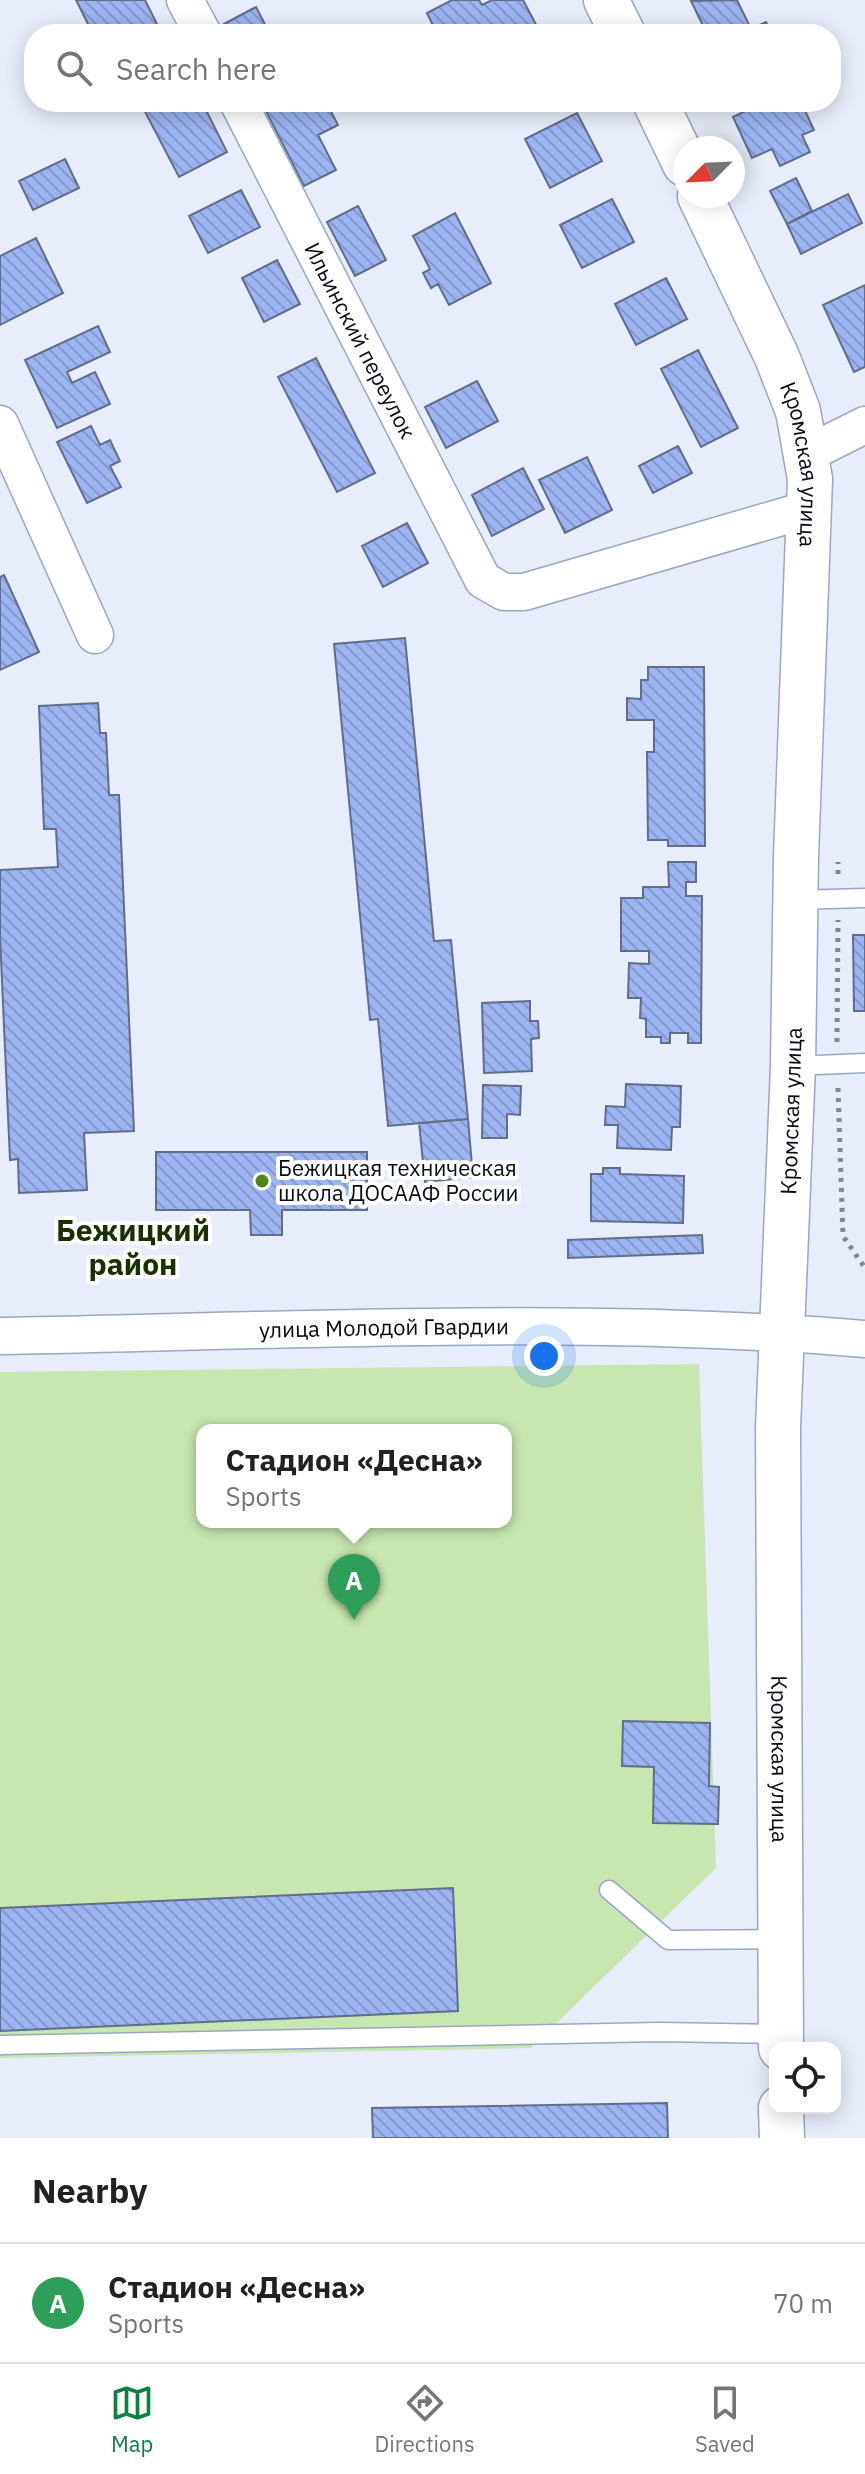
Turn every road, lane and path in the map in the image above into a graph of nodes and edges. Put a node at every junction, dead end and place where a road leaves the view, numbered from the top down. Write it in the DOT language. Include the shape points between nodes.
graph roads {
  1 [pos="185,0"];
  2 [pos="606,0"];
  3 [pos="198,24"];
  4 [pos="618,24"];
  5 [pos="243,112"];
  6 [pos="660,112"];
  7 [pos="673,139"];
  8 [pos="706,208"];
  9 [pos="0,424"];
  10 [pos="865,425"];
  11 [pos="807,454"];
  12 [pos="809,509"];
  13 [pos="95,635"];
  14 [pos="865,898"];
  15 [pos="795,900"];
  16 [pos="865,1063"];
  17 [pos="793,1066"];
  18 [pos="783,1332"];
  19 [pos="0,1336"];
  20 [pos="865,1339"];
  21 [pos="609,1890"];
  22 [pos="780,1939"];
  23 [pos="781,2041"];
  24 [pos="0,2045"];
  25 [pos="781,2114"];
  26 [pos="782,2138"];
  1 -- 3 [label="street"];
  2 -- 4 [label="street"];
  5 -- 12 [label="street, Ильинский переулок" via="483,580 504,592 524,592"];
  6 -- 7 [label="street"];
  8 -- 11 [label="street, Кромская улица" via="777,357 798,411"];
  9 -- 13 [label="street"];
  10 -- 11 [label="street"];
  11 -- 12 [label="street, Кромская улица"];
  12 -- 15 [label="street, Кромская улица"];
  14 -- 15 [label="lane"];
  15 -- 17 [label="street, Кромская улица"];
  16 -- 17 [label="lane"];
  17 -- 18 [label="street, Кромская улица"];
  18 -- 19 [label="street, улица Молодой Гвардии" via="584,1325"];
  18 -- 20 [label="street, улица Молодой Гвардии"];
  18 -- 22 [label="street, Кромская улица" via="778,1428"];
  21 -- 22 [label="lane" via="668,1940"];
  22 -- 23 [label="street, Кромская улица"];
  23 -- 24 [label="lane" via="644,2032"];
  25 -- 26 [label="street"];
}
